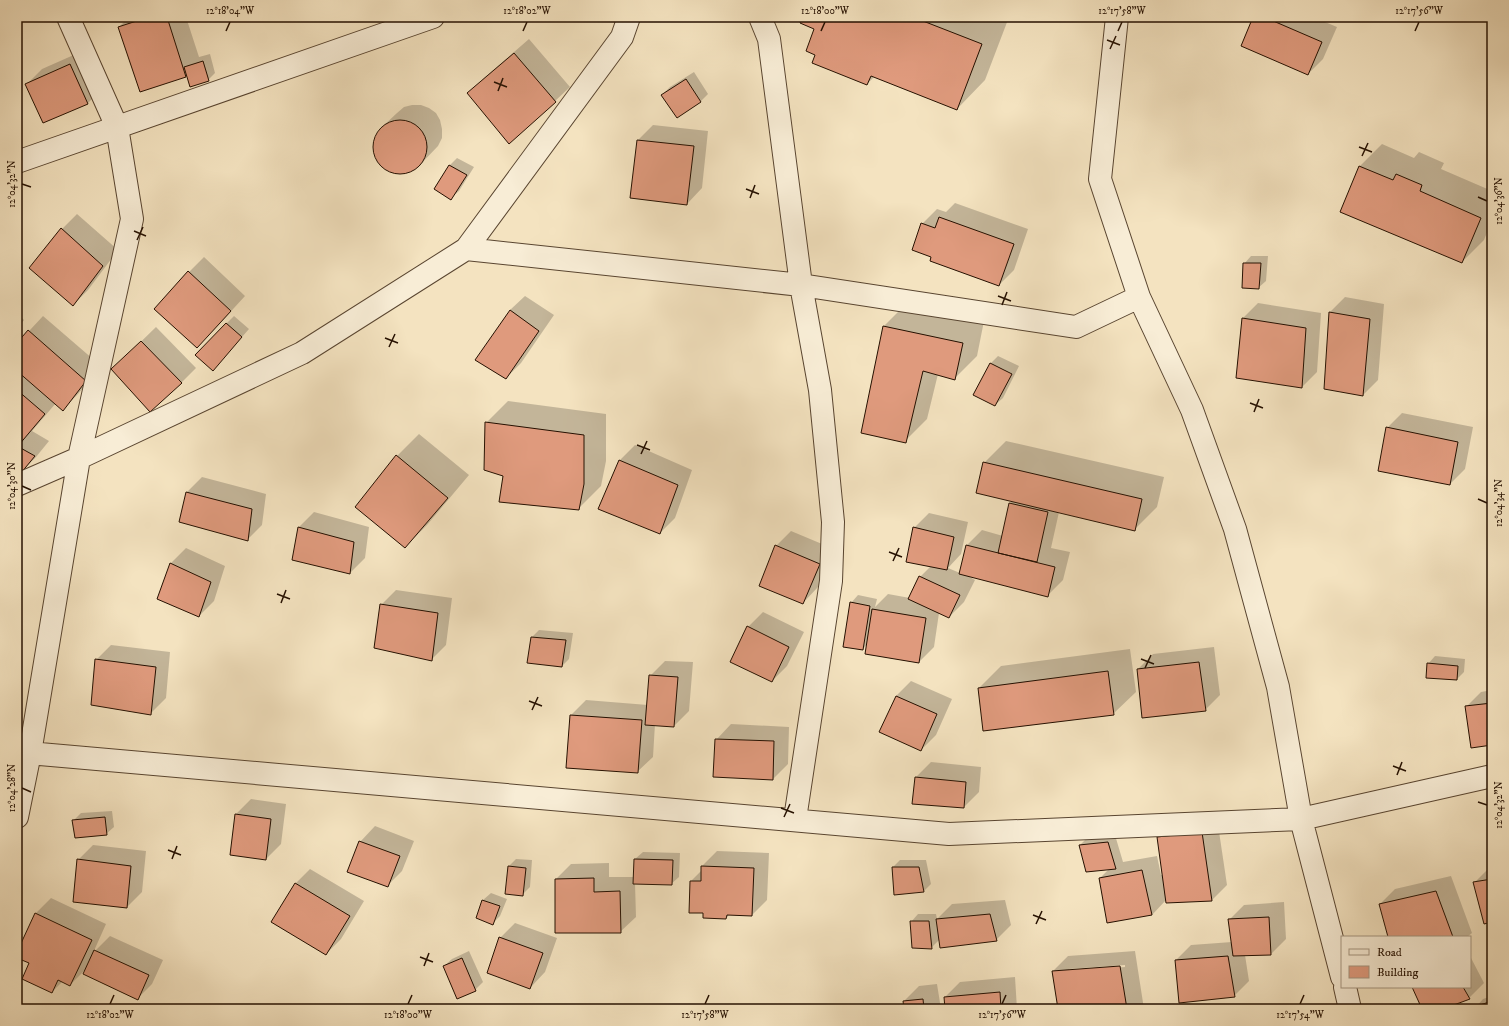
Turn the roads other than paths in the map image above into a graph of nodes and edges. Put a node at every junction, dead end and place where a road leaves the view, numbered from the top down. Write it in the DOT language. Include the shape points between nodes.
graph roads {
  1 [pos="68,17"];
  2 [pos="433,17"];
  3 [pos="629,17"];
  4 [pos="760,17"];
  5 [pos="1117,17"];
  6 [pos="397,23"];
  7 [pos="117,127"];
  8 [pos="17,162"];
  9 [pos="466,249"];
  10 [pos="801,285"];
  11 [pos="1139,296"];
  12 [pos="79,458"];
  13 [pos="17,485"];
  14 [pos="23,752"];
  15 [pos="1492,776"];
  16 [pos="17,817"];
  17 [pos="1301,819"];
  18 [pos="795,820"];
  19 [pos="1341,973"];
  20 [pos="1345,988"];
  21 [pos="1350,1009"];
  1 -- 7 [label="street"];
  2 -- 6 [label="street"];
  3 -- 9 [label="street" via="622,37"];
  4 -- 10 [label="street" via="769,39"];
  5 -- 11 [label="street" via="1100,179"];
  6 -- 7 [label="street"];
  7 -- 8 [label="street"];
  7 -- 12 [label="street" via="132,219"];
  9 -- 10 [label="street"];
  9 -- 12 [label="street" via="302,353"];
  10 -- 11 [label="street" via="1076,327"];
  10 -- 18 [label="street" via="820,390 833,522 831,581"];
  11 -- 17 [label="street" via="1192,410 1235,529 1278,687"];
  12 -- 13 [label="street"];
  12 -- 14 [label="street"];
  14 -- 16 [label="street"];
  14 -- 18 [label="street"];
  15 -- 17 [label="street"];
  17 -- 18 [label="street" via="949,834"];
  17 -- 19 [label="street"];
  20 -- 21 [label="street"];
}
